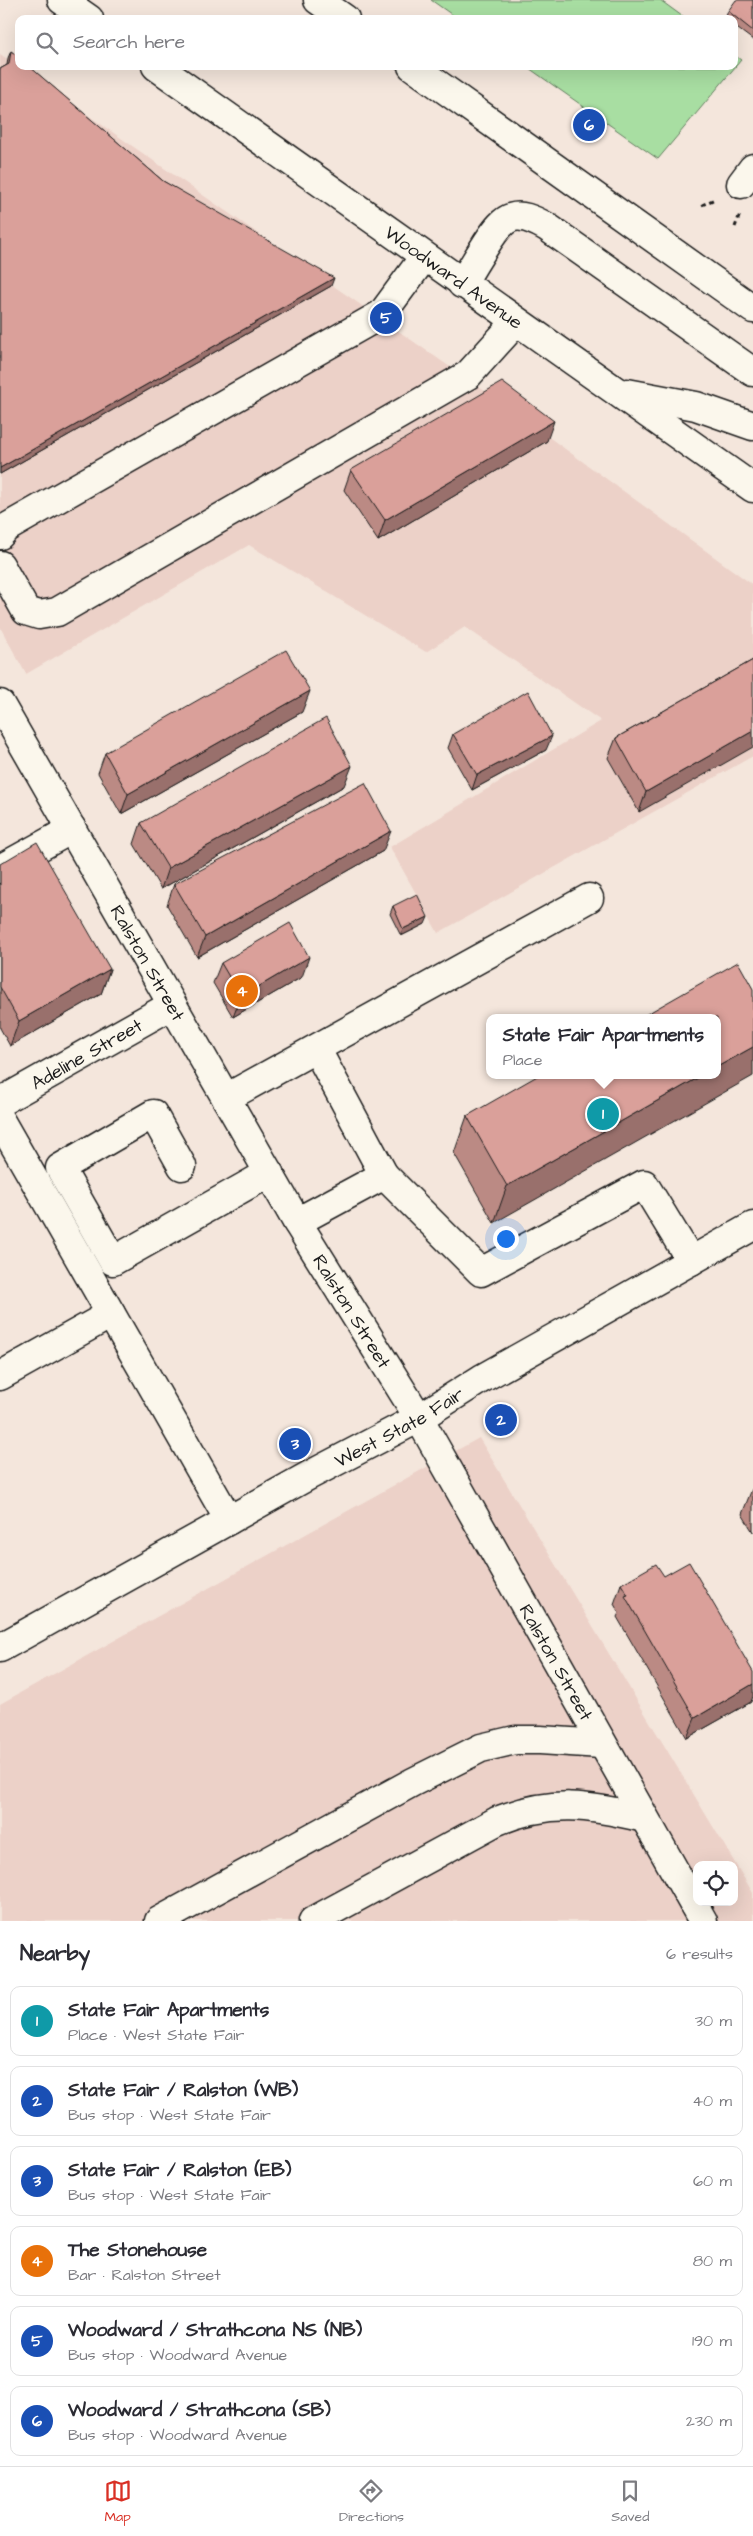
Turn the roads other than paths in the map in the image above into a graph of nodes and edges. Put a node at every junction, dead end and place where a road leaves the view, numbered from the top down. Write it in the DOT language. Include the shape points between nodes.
graph roads {
  1 [pos="62,0"];
  2 [pos="318,0"];
  3 [pos="83,15"];
  4 [pos="339,15"];
  5 [pos="162,70"];
  6 [pos="418,70"];
  7 [pos="424,257"];
  8 [pos="462,284"];
  9 [pos="753,309"];
  10 [pos="516,322"];
  11 [pos="753,372"];
  12 [pos="618,391"];
  13 [pos="753,426"];
  14 [pos="753,488"];
  15 [pos="0,535"];
  16 [pos="0,565"];
  17 [pos="0,704"];
  18 [pos="72,829"];
  19 [pos="0,869"];
  20 [pos="589,898"];
  21 [pos="172,1005"];
  22 [pos="317,1050"];
  23 [pos="226,1098"];
  24 [pos="0,1102"];
  25 [pos="0,1120"];
  26 [pos="182,1166"];
  27 [pos="269,1173"];
  28 [pos="384,1175"];
  29 [pos="297,1222"];
  30 [pos="753,1226"];
  31 [pos="690,1261"];
  32 [pos="111,1314"];
  33 [pos="0,1376"];
  34 [pos="419,1418"];
  35 [pos="229,1520"];
  36 [pos="0,1648"];
  37 [pos="601,1744"];
  38 [pos="644,1818"];
  39 [pos="160,1921"];
  40 [pos="313,1921"];
  41 [pos="703,1921"];
  1 -- 3 [label="street"];
  2 -- 4 [label="street"];
  5 -- 7 [label="street, Woodward Avenue"];
  6 -- 9 [label="street"];
  7 -- 8 [label="street, Woodward Avenue"];
  7 -- 15 [label="street" via="382,314 6,528"];
  8 -- 10 [label="street, Woodward Avenue"];
  8 -- 11 [label="street" via="500,223 513,217 531,218"];
  10 -- 12 [label="street, Woodward Avenue"];
  10 -- 16 [label="street" via="468,375 57,612 39,615 26,611"];
  12 -- 13 [label="street" via="696,406"];
  12 -- 14 [label="street, Woodward Avenue"];
  17 -- 18 [label="street, Ralston Street"];
  18 -- 19 [label="street"];
  18 -- 21 [label="street, Ralston Street"];
  20 -- 22 [label="street"];
  21 -- 23 [label="street, Ralston Street"];
  21 -- 24 [label="street, Adeline Street"];
  22 -- 23 [label="street"];
  22 -- 28 [label="street"];
  23 -- 27 [label="street, Ralston Street"];
  25 -- 32 [label="street"];
  26 -- 27 [label="street" via="153,1114 60,1168 113,1260"];
  27 -- 29 [label="street, Ralston Street"];
  28 -- 29 [label="street"];
  28 -- 31 [label="street" via="481,1272 644,1184"];
  29 -- 34 [label="street, Ralston Street"];
  30 -- 31 [label="street, West State Fair"];
  31 -- 34 [label="street, West State Fair" via="481,1379"];
  32 -- 33 [label="street"];
  32 -- 35 [label="street"];
  34 -- 35 [label="street, West State Fair"];
  34 -- 37 [label="street, Ralston Street"];
  35 -- 36 [label="street, West State Fair"];
  37 -- 38 [label="street, Ralston Street"];
  37 -- 39 [label="street" via="516,1740 482,1748 413,1782"];
  38 -- 40 [label="street" via="600,1808 571,1806 519,1812"];
  38 -- 41 [label="street, Ralston Street"];
}
